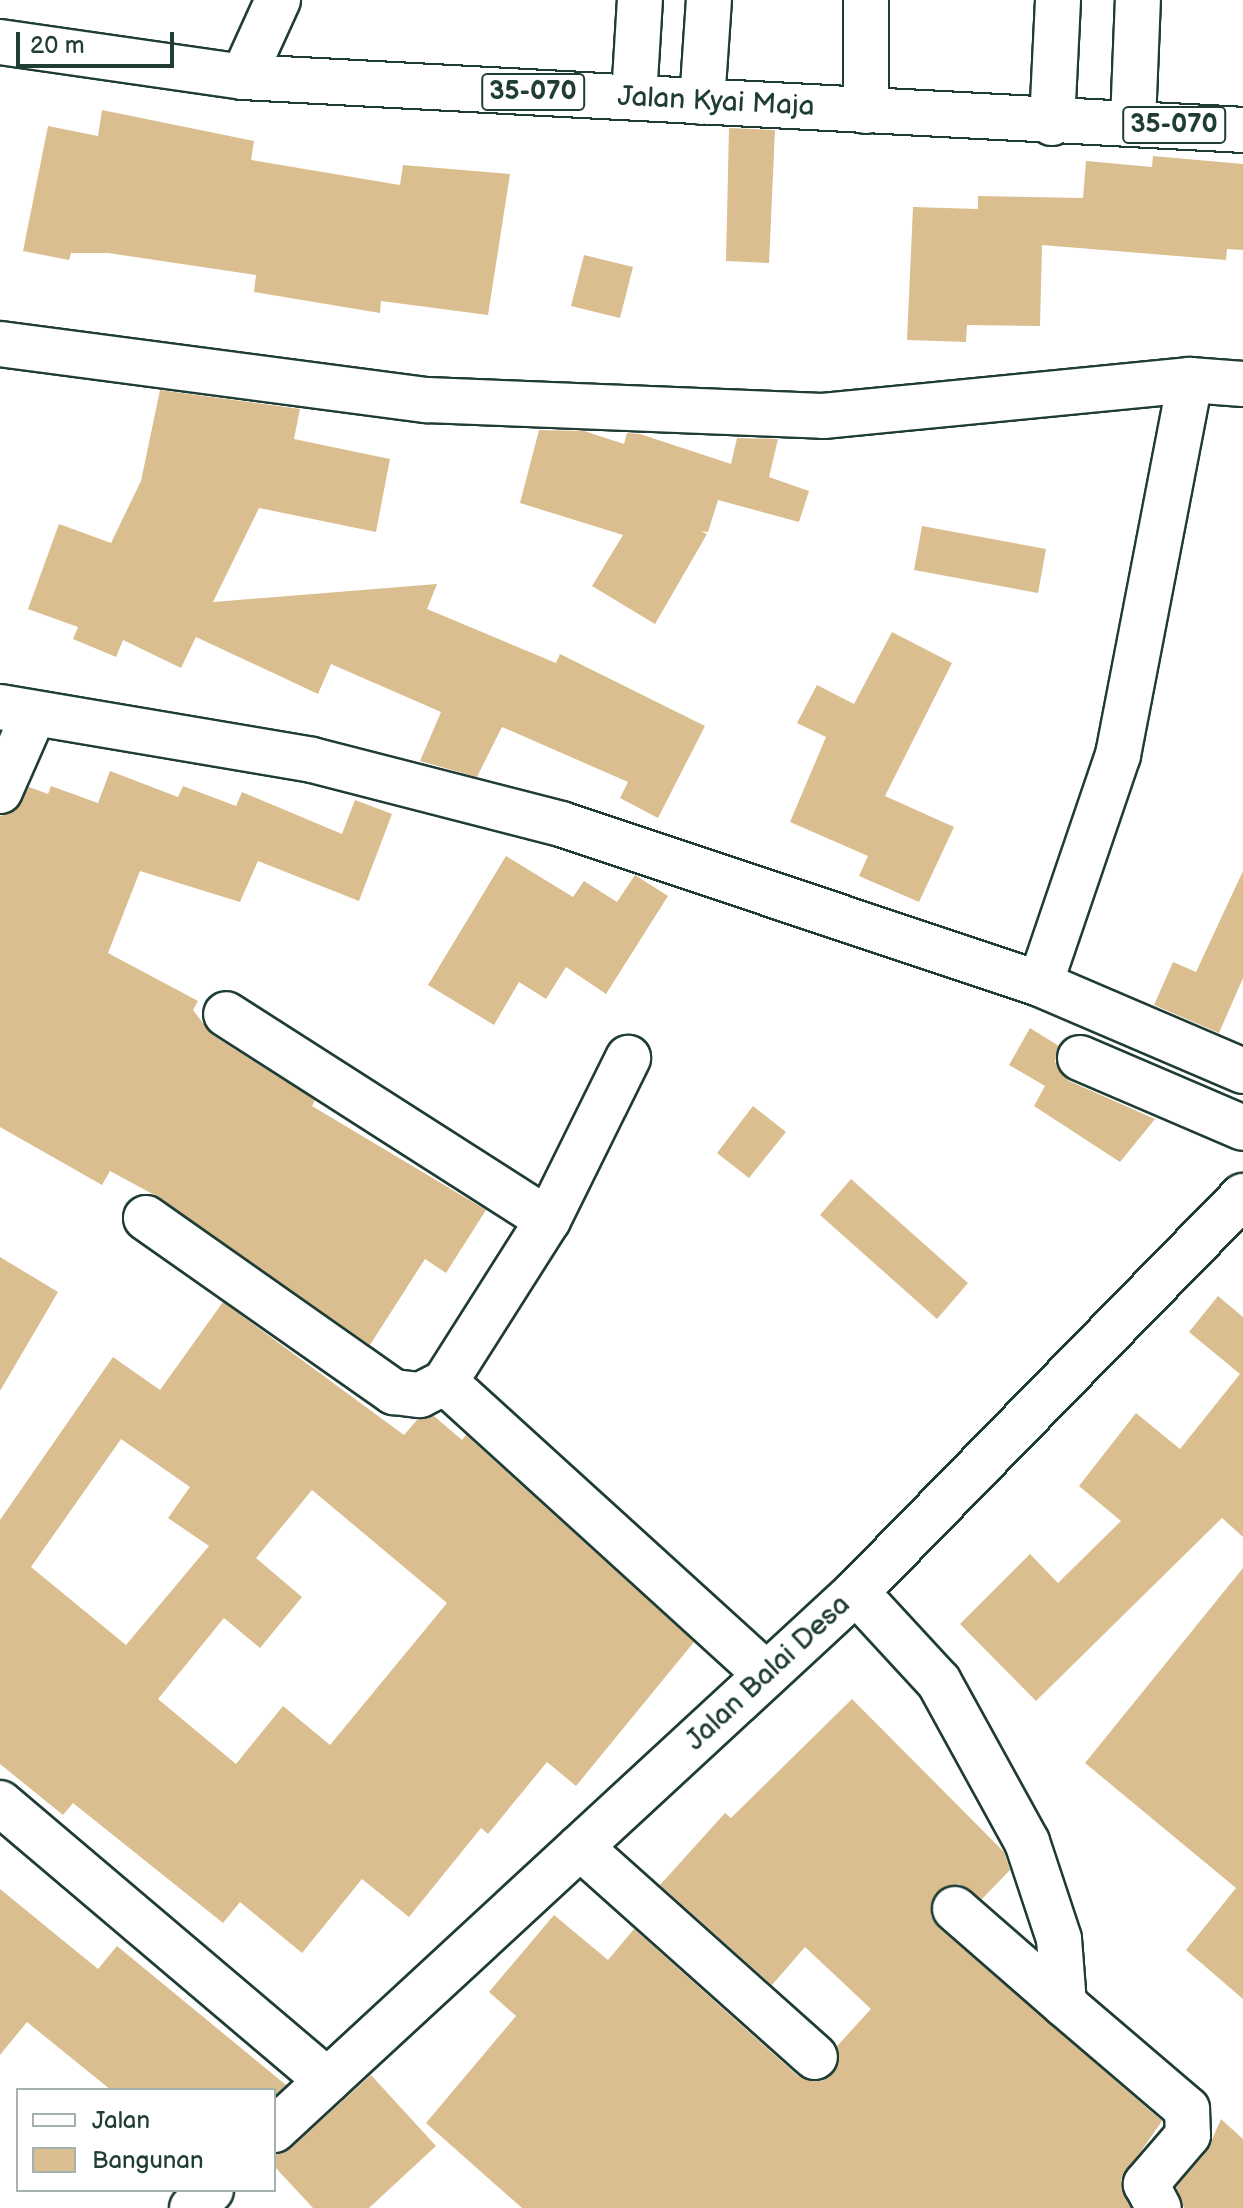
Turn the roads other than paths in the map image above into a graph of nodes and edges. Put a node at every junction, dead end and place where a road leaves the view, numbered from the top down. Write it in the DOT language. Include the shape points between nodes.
graph roads {
  1 [pos="278,0"];
  2 [pos="640,0"];
  3 [pos="866,0"];
  4 [pos="1058,0"];
  5 [pos="1138,0"];
  6 [pos="716,5"];
  7 [pos="0,42"];
  8 [pos="243,77"];
  9 [pos="634,97"];
  10 [pos="702,102"];
  11 [pos="866,111"];
  12 [pos="1089,122"];
  13 [pos="1243,130"];
  14 [pos="0,344"];
  15 [pos="1190,380"];
  16 [pos="1243,384"];
  17 [pos="16,711"];
  18 [pos="0,791"];
  19 [pos="1040,984"];
  20 [pos="226,1014"];
  21 [pos="628,1058"];
  22 [pos="1080,1058"];
  23 [pos="1243,1071"];
  24 [pos="1243,1128"];
  25 [pos="1243,1196"];
  26 [pos="146,1218"];
  27 [pos="548,1220"];
  28 [pos="445,1382"];
  29 [pos="856,1592"];
  30 [pos="766,1674"];
  31 [pos="0,1803"];
  32 [pos="580,1847"];
  33 [pos="955,1909"];
  34 [pos="1064,2004"];
  35 [pos="815,2057"];
  36 [pos="327,2080"];
  37 [pos="276,2128"];
  38 [pos="209,2192"];
  39 [pos="192,2208"];
  40 [pos="1159,2208"];
  1 -- 8 [label="street"];
  2 -- 9 [label="street"];
  3 -- 11 [label="street"];
  4 -- 12 [label="street"];
  5 -- 12 [label="street"];
  6 -- 10 [label="street"];
  7 -- 8 [label="street, Jalan Kyai Maja / 35-070"];
  8 -- 9 [label="street, Jalan Kyai Maja / 35-070"];
  9 -- 10 [label="street, Jalan Kyai Maja / 35-070"];
  10 -- 11 [label="street, Jalan Kyai Maja / 35-070"];
  11 -- 12 [label="street, Jalan Kyai Maja / 35-070"];
  12 -- 13 [label="street, Jalan Kyai Maja / 35-070"];
  14 -- 15 [label="street" via="427,400 823,416"];
  15 -- 16 [label="street"];
  15 -- 19 [label="street" via="1118,755"];
  17 -- 18 [label="street"];
  17 -- 19 [label="street" via="312,760 561,824"];
  19 -- 23 [label="street"];
  20 -- 27 [label="street"];
  21 -- 27 [label="street"];
  22 -- 24 [label="street"];
  25 -- 29 [label="street, Jalan Balai Desa"];
  26 -- 28 [label="street" via="394,1392 420,1395"];
  27 -- 28 [label="street"];
  28 -- 30 [label="street"];
  29 -- 30 [label="street, Jalan Balai Desa"];
  29 -- 34 [label="street" via="939,1682 1027,1842 1059,1939"];
  30 -- 32 [label="street, Jalan Balai Desa"];
  31 -- 36 [label="street"];
  32 -- 35 [label="street"];
  32 -- 36 [label="street, Jalan Balai Desa"];
  33 -- 34 [label="street"];
  34 -- 40 [label="street" via="1187,2109 1188,2135 1146,2184"];
  36 -- 37 [label="street, Jalan Balai Desa"];
  38 -- 39 [label="street"];
}
